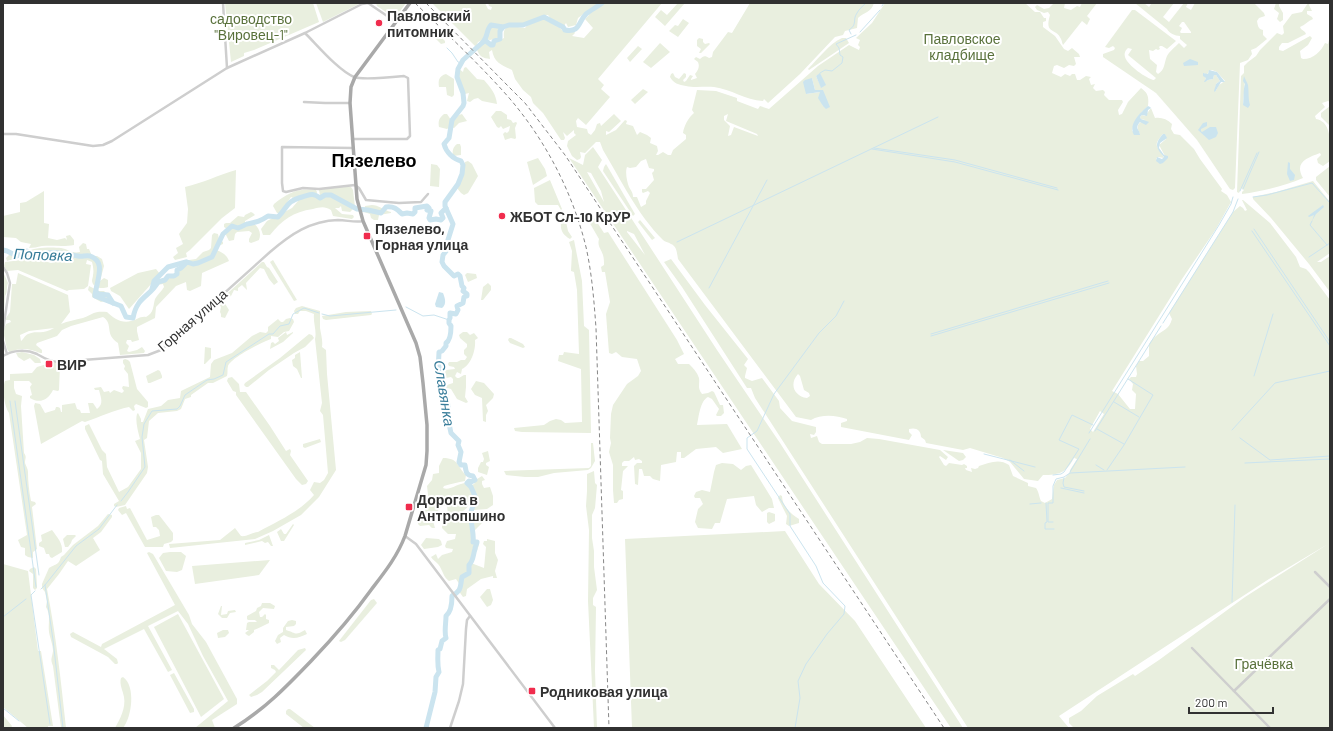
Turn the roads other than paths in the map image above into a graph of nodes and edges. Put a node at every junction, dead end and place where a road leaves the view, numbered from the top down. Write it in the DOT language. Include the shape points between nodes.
graph roads {
  1 [pos="223,3"];
  2 [pos="410,3"];
  3 [pos="396,22"];
  4 [pos="305,33"];
  5 [pos="227,68"];
  6 [pos="355,77"];
  7 [pos="304,102"];
  8 [pos="350,102"];
  9 [pos="3,134"];
  10 [pos="352,139"];
  11 [pos="353,148"];
  12 [pos="355,185"];
  13 [pos="428,194"];
  14 [pos="363,221"];
  15 [pos="3,267"];
  16 [pos="3,330"];
  17 [pos="3,341"];
  18 [pos="7,354"];
  19 [pos="3,356"];
  20 [pos="405,536"];
  21 [pos="1315,572"];
  22 [pos="1330,587"];
  23 [pos="1330,600"];
  24 [pos="470,616"];
  25 [pos="1192,648"];
  26 [pos="1234,691"];
  27 [pos="234,728"];
  28 [pos="450,728"];
  29 [pos="555,728"];
  30 [pos="1270,728"];
  1 -- 5 [label="street"];
  2 -- 3 [label="main road"];
  3 -- 4 [label="street" via="365,3"];
  3 -- 6 [label="main road"];
  4 -- 5 [label="street"];
  4 -- 6 [label="street" via="331,59"];
  5 -- 9 [label="street" via="103,145 93,146"];
  6 -- 8 [label="main road"];
  6 -- 10 [label="street" via="408,78 410,136 407,139"];
  7 -- 8 [label="street"];
  8 -- 10 [label="main road"];
  10 -- 11 [label="main road"];
  11 -- 12 [label="main road"];
  11 -- 12 [label="street" via="282,147 282,183 283,191 286,192 303,188"];
  12 -- 13 [label="street" via="366,200 421,202"];
  12 -- 14 [label="main road"];
  14 -- 18 [label="street, Горная улица" via="330,221 298,230 161,350 153,354 45,362 29,351"];
  14 -- 20 [label="main road" via="414,337 420,357 427,425 427,458"];
  15 -- 16 [label="street" via="10,283"];
  17 -- 18 [label="street"];
  18 -- 19 [label="street"];
  20 -- 24 [label="street" via="416,544"];
  20 -- 27 [label="main road" via="392,562 339,631 284,690"];
  21 -- 22 [label="street"];
  23 -- 26 [label="street"];
  24 -- 28 [label="street" via="466,629 463,684"];
  24 -- 29 [label="street"];
  25 -- 26 [label="street"];
  26 -- 30 [label="street"];
}
